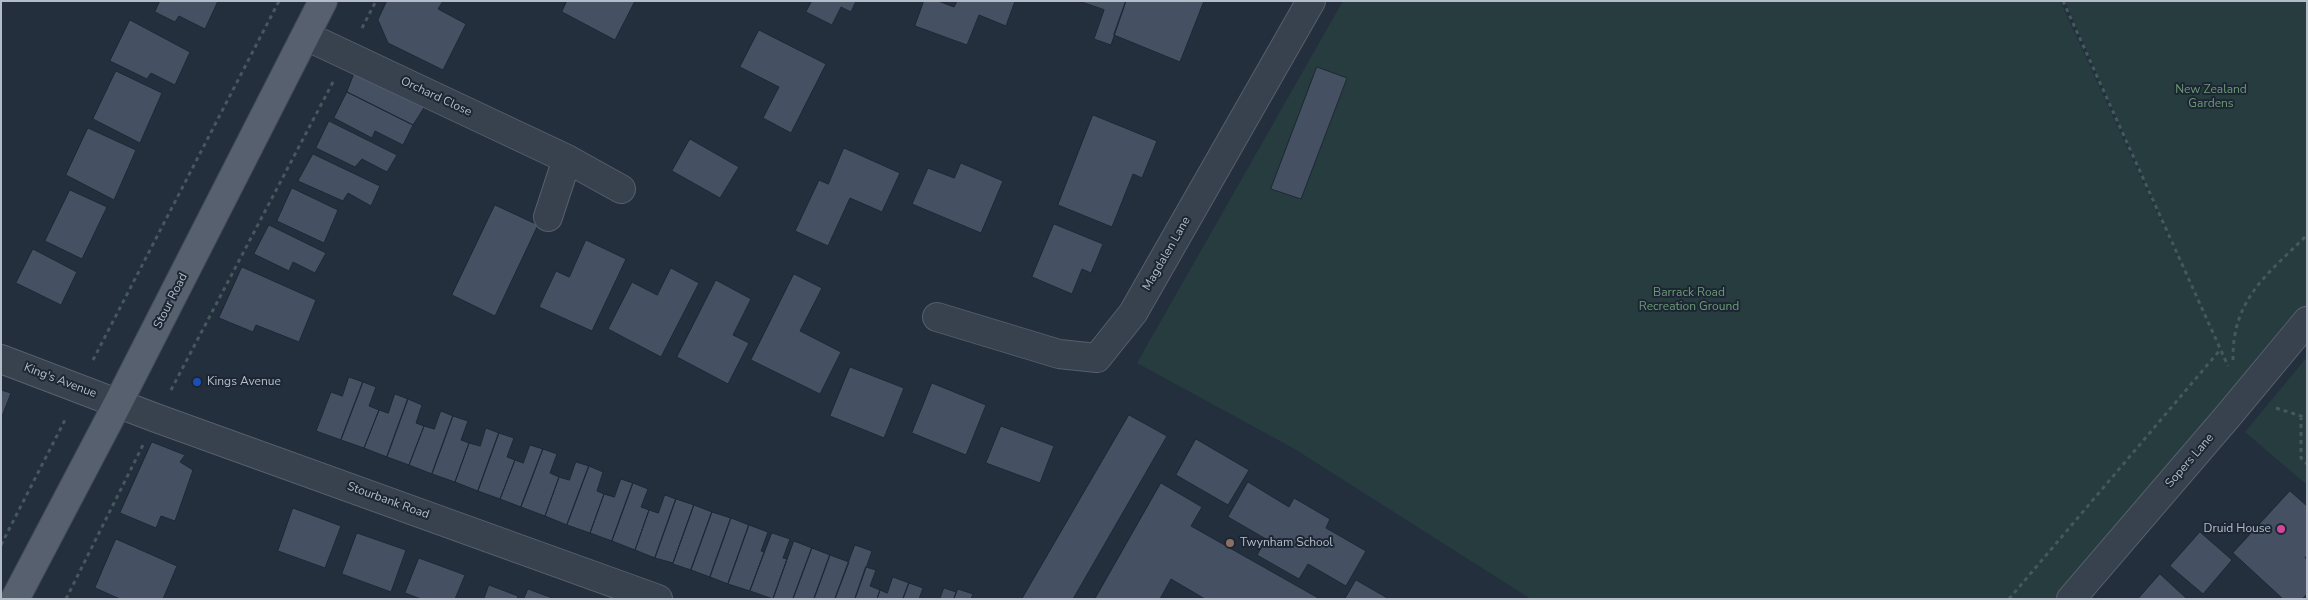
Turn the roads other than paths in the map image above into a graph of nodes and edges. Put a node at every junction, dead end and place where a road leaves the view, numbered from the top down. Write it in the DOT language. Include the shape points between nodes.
graph roads {
  1 [pos="323,1"];
  2 [pos="1311,1"];
  3 [pos="306,36"];
  4 [pos="567,159"];
  5 [pos="621,189"];
  6 [pos="548,217"];
  7 [pos="937,317"];
  8 [pos="2307,321"];
  9 [pos="1,359"];
  10 [pos="118,403"];
  11 [pos="15,599"];
  12 [pos="658,599"];
  13 [pos="2071,599"];
  1 -- 3 [label="main road, Stour Road"];
  2 -- 7 [label="street, Magdalen Lane" via="1133,313 1097,358 1059,354"];
  3 -- 4 [label="street, Orchard Close"];
  3 -- 10 [label="main road, Stour Road"];
  4 -- 5 [label="street, Orchard Close"];
  4 -- 6 [label="street"];
  8 -- 13 [label="street, Sopers Lane" via="2241,393"];
  9 -- 10 [label="street, King's Avenue"];
  10 -- 11 [label="main road, Stour Road"];
  10 -- 12 [label="street, Stourbank Road"];
}
